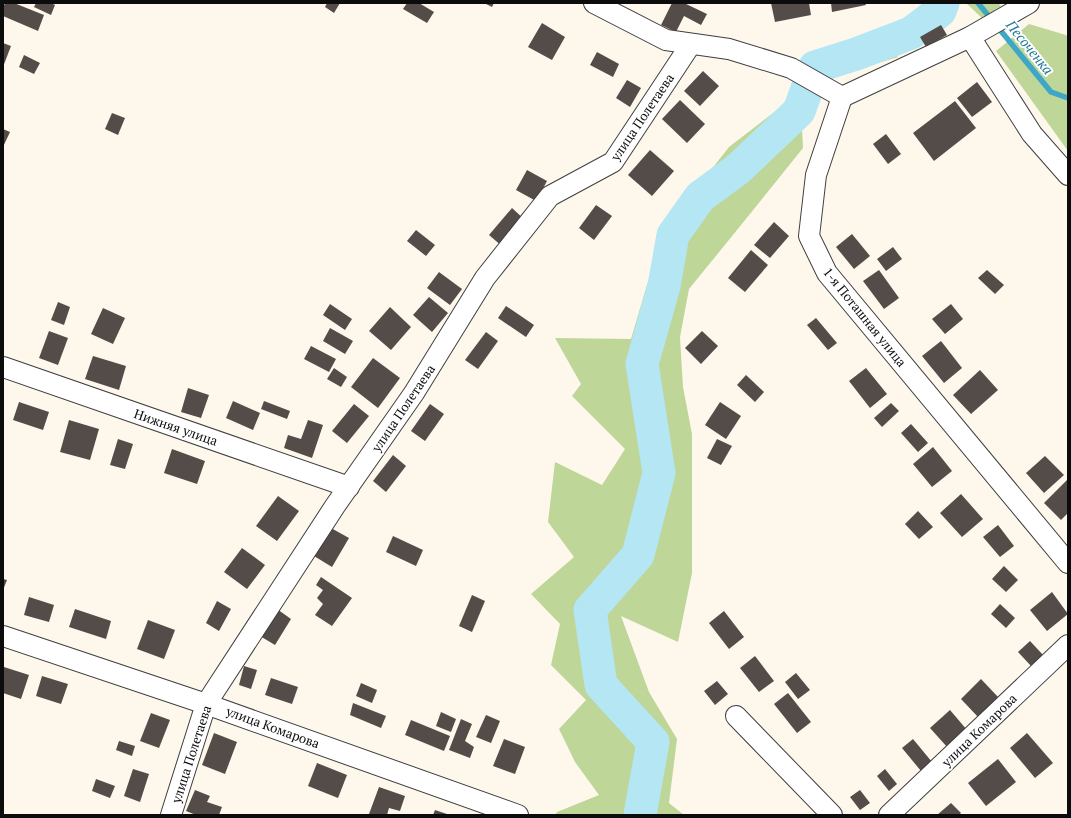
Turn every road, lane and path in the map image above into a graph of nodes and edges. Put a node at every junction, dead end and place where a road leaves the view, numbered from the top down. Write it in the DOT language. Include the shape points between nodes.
graph roads {
  1 [pos="594,3"];
  2 [pos="1019,5"];
  3 [pos="970,37"];
  4 [pos="691,44"];
  5 [pos="842,97"];
  6 [pos="1068,176"];
  7 [pos="3,367"];
  8 [pos="349,487"];
  9 [pos="1068,563"];
  10 [pos="3,636"];
  11 [pos="1068,645"];
  12 [pos="206,704"];
  13 [pos="736,716"];
  14 [pos="171,815"];
  15 [pos="518,815"];
  16 [pos="832,815"];
  17 [pos="889,815"];
  1 -- 4 [label="street" via="666,40"];
  2 -- 3 [label="street"];
  3 -- 5 [label="street"];
  3 -- 6 [label="street" via="1032,134"];
  4 -- 5 [label="street" via="729,49 791,68"];
  4 -- 8 [label="street, улица Полетаева" via="613,162 550,196 485,278 414,393"];
  5 -- 9 [label="street, 1-я Поташная улица" via="816,175 809,236 827,273"];
  7 -- 8 [label="street, Нижняя улица"];
  8 -- 12 [label="street, улица Полетаева"];
  10 -- 12 [label="street, улица Комарова"];
  11 -- 17 [label="street, улица Комарова"];
  12 -- 14 [label="street, улица Полетаева"];
  12 -- 15 [label="street, улица Комарова"];
  13 -- 16 [label="street"];
}
